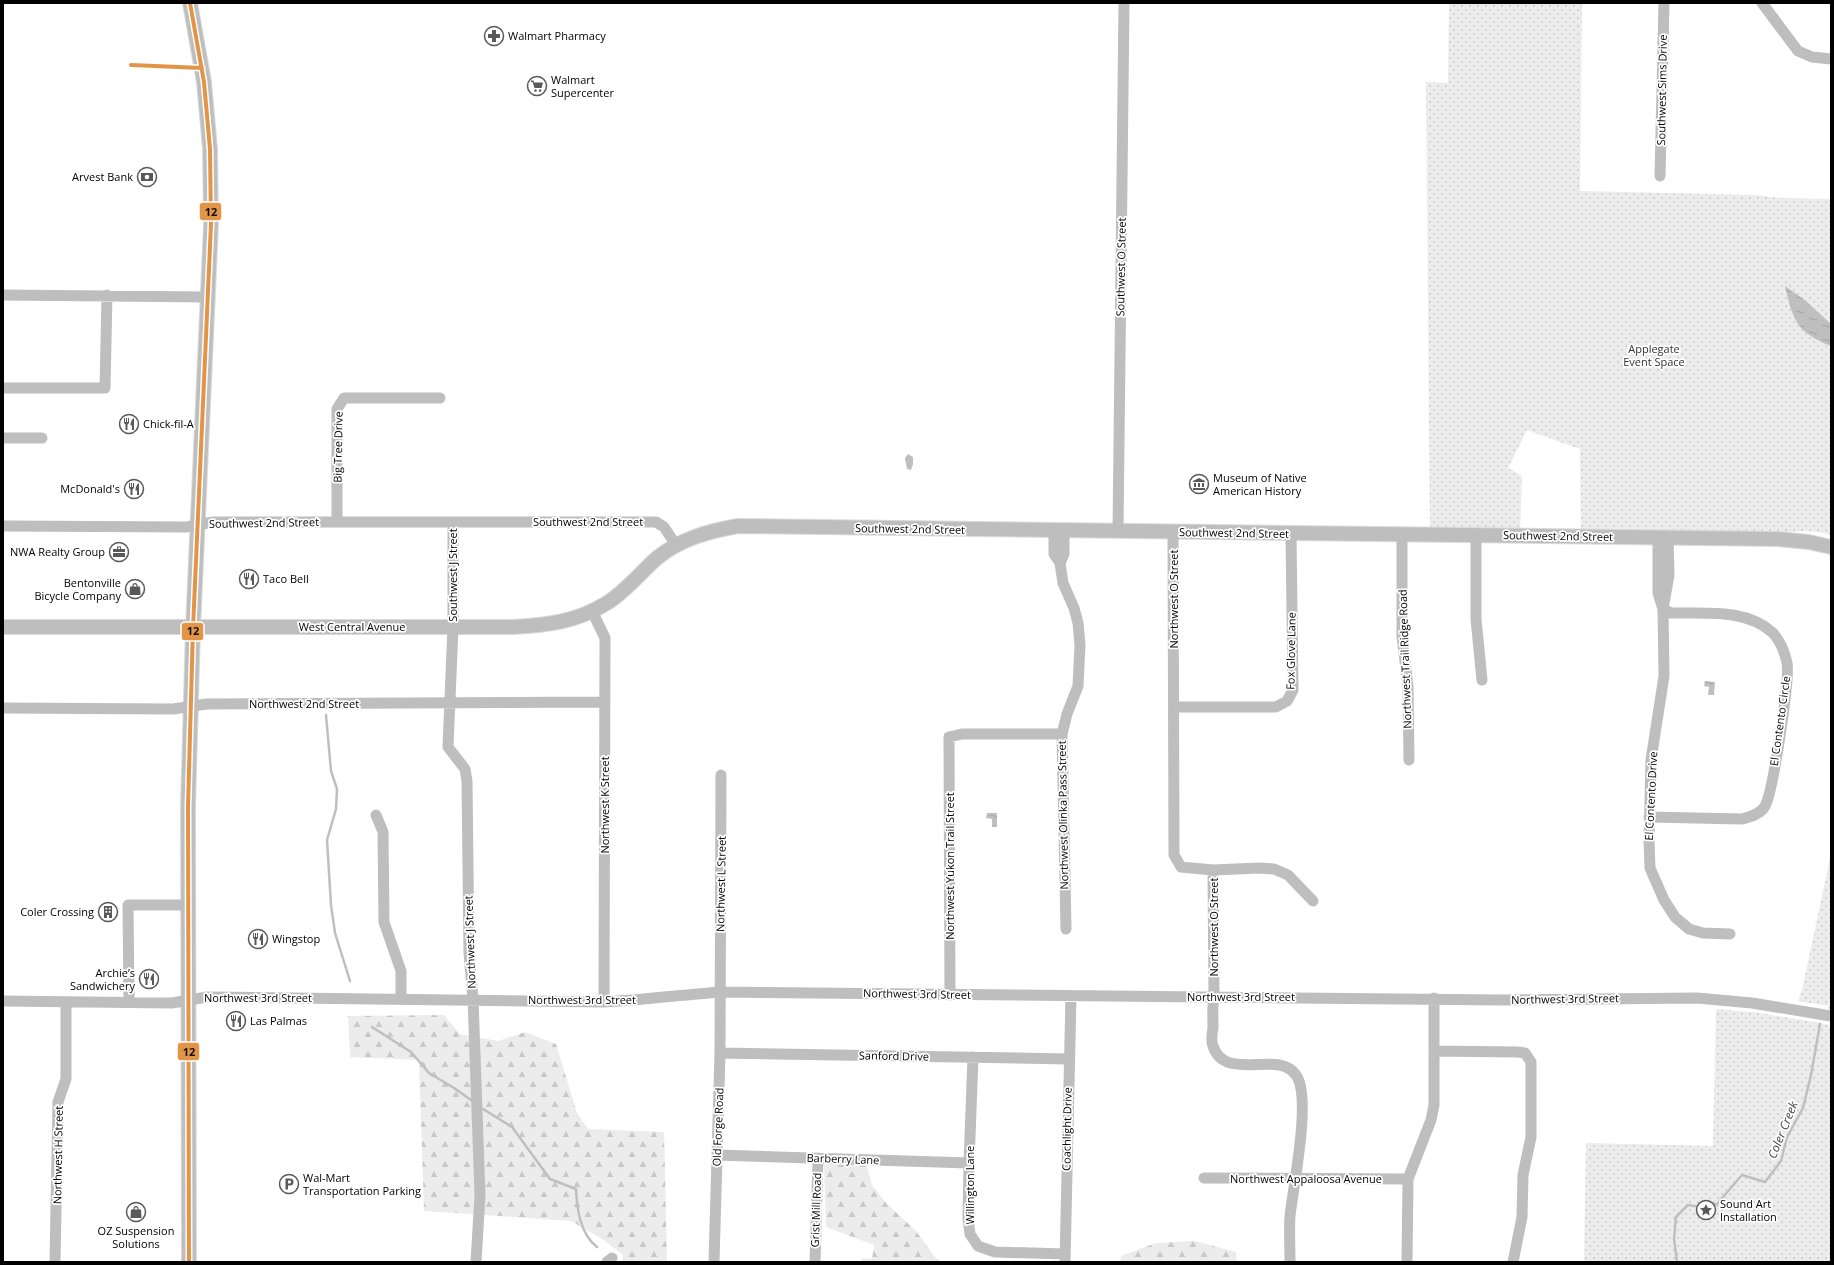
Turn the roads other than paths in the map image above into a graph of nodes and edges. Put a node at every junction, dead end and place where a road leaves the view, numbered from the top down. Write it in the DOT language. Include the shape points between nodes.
graph roads {
  1 [pos="190,3"];
  2 [pos="1124,3"];
  3 [pos="1664,3"];
  4 [pos="1762,3"];
  5 [pos="1831,58"];
  6 [pos="1660,176"];
  7 [pos="3,295"];
  8 [pos="107,295"];
  9 [pos="208,297"];
  10 [pos="3,388"];
  11 [pos="440,398"];
  12 [pos="3,438"];
  13 [pos="42,438"];
  14 [pos="337,522"];
  15 [pos="453,522"];
  16 [pos="198,525"];
  17 [pos="3,526"];
  18 [pos="1059,531"];
  19 [pos="1118,531"];
  20 [pos="1173,532"];
  21 [pos="1292,533"];
  22 [pos="1402,534"];
  23 [pos="1476,535"];
  24 [pos="1663,537"];
  25 [pos="676,545"];
  26 [pos="1831,547"];
  27 [pos="1663,609"];
  28 [pos="592,611"];
  29 [pos="3,627"];
  30 [pos="453,627"];
  31 [pos="193,628"];
  32 [pos="1482,680"];
  33 [pos="605,702"];
  34 [pos="450,704"];
  35 [pos="191,707"];
  36 [pos="1175,707"];
  37 [pos="3,708"];
  38 [pos="1062,734"];
  39 [pos="1408,760"];
  40 [pos="721,775"];
  41 [pos="376,815"];
  42 [pos="1649,817"];
  43 [pos="1213,870"];
  44 [pos="1313,901"];
  45 [pos="188,905"];
  46 [pos="1066,929"];
  47 [pos="1730,934"];
  48 [pos="720,992"];
  49 [pos="950,995"];
  50 [pos="1071,996"];
  51 [pos="1214,997"];
  52 [pos="1434,998"];
  53 [pos="401,999"];
  54 [pos="188,1000"];
  55 [pos="473,1000"];
  56 [pos="3,1001"];
  57 [pos="66,1002"];
  58 [pos="129,1002"];
  59 [pos="604,1002"];
  60 [pos="1831,1016"];
  61 [pos="1434,1051"];
  62 [pos="720,1053"];
  63 [pos="973,1057"];
  64 [pos="1069,1059"];
  65 [pos="717,1155"];
  66 [pos="818,1158"];
  67 [pos="969,1163"];
  68 [pos="1204,1178"];
  69 [pos="1295,1179"];
  70 [pos="1408,1179"];
  71 [pos="1065,1258"];
  72 [pos="55,1262"];
  73 [pos="189,1262"];
  74 [pos="476,1262"];
  75 [pos="714,1262"];
  76 [pos="815,1262"];
  77 [pos="1290,1262"];
  78 [pos="1408,1262"];
  79 [pos="1514,1262"];
  1 -- 9 [label="main road" via="202,68 210,149 211,224"];
  2 -- 19 [label="street, Southwest O Street"];
  3 -- 6 [label="street, Southwest Sims Drive"];
  4 -- 5 [label="street" via="1798,51 1812,57"];
  7 -- 8 [label="street"];
  8 -- 9 [label="street"];
  8 -- 10 [label="street" via="105,388"];
  9 -- 16 [label="main road"];
  11 -- 14 [label="street, Big Tree Drive" via="344,398 337,408"];
  12 -- 13 [label="street"];
  14 -- 15 [label="street, Southwest 2nd Street"];
  14 -- 16 [label="street, Southwest 2nd Street" via="213,522"];
  15 -- 25 [label="street, Southwest 2nd Street" via="656,522 664,527"];
  15 -- 30 [label="street, Southwest J Street"];
  16 -- 17 [label="street, Southwest 2nd Street"];
  16 -- 31 [label="main road"];
  18 -- 19 [label="main road, Southwest 2nd Street"];
  18 -- 25 [label="main road, Southwest 2nd Street" via="738,526 715,530"];
  18 -- 38 [label="street, Northwest Olinka Pass Street" via="1054,554 1060,563 1063,584 1074,608 1080,645 1078,686"];
  19 -- 20 [label="main road, Southwest 2nd Street"];
  20 -- 21 [label="main road, Southwest 2nd Street"];
  20 -- 36 [label="street, Northwest O Street"];
  21 -- 22 [label="main road, Southwest 2nd Street"];
  21 -- 36 [label="street, Fox Glove Lane" via="1293,690 1287,701 1276,707"];
  22 -- 23 [label="main road, Southwest 2nd Street"];
  22 -- 39 [label="street, Northwest Trail Ridge Road" via="1402,636 1408,687"];
  23 -- 24 [label="main road, Southwest 2nd Street"];
  23 -- 32 [label="street" via="1476,619"];
  24 -- 26 [label="main road, Southwest 2nd Street" via="1777,539"];
  24 -- 27 [label="street, El Contento Drive" via="1658,593"];
  25 -- 28 [label="main road, West Central Avenue" via="624,589"];
  27 -- 42 [label="street, El Contento Drive" via="1664,676 1651,760"];
  27 -- 42 [label="street, El Contento Circle" via="1671,613 1736,615 1756,622 1773,633 1782,646 1787,664 1787,686 1770,794 1765,808 1754,816 1742,819"];
  28 -- 30 [label="main road, West Central Avenue" via="550,625"];
  28 -- 33 [label="street, Northwest K Street" via="605,638"];
  29 -- 31 [label="main road, West Central Avenue"];
  30 -- 31 [label="main road, West Central Avenue"];
  30 -- 34 [label="street, Northwest J Street"];
  31 -- 35 [label="main road"];
  33 -- 34 [label="street, Northwest 2nd Street"];
  33 -- 59 [label="street, Northwest K Street"];
  34 -- 35 [label="street, Northwest 2nd Street" via="207,704"];
  34 -- 55 [label="street, Northwest J Street" via="448,747 465,769 467,781 469,953"];
  35 -- 37 [label="street, Northwest 2nd Street"];
  35 -- 45 [label="main road"];
  36 -- 43 [label="street, Northwest O Street" via="1174,855 1181,867"];
  38 -- 46 [label="street, Northwest Olinka Pass Street"];
  38 -- 49 [label="street, Northwest Yukon Trail Street" via="962,734 949,737"];
  40 -- 48 [label="street, Northwest L Street"];
  41 -- 53 [label="street" via="383,832 384,922 401,971"];
  42 -- 47 [label="street, El Contento Drive" via="1650,868 1664,900 1675,917 1689,929 1703,934"];
  43 -- 44 [label="street" via="1274,869 1288,875"];
  43 -- 51 [label="street, Northwest O Street"];
  45 -- 54 [label="main road"];
  45 -- 58 [label="street" via="128,905"];
  48 -- 49 [label="street, Northwest 3rd Street"];
  48 -- 59 [label="street, Northwest 3rd Street"];
  48 -- 62 [label="street, Old Forge Road"];
  49 -- 50 [label="street, Northwest 3rd Street"];
  50 -- 51 [label="street, Northwest 3rd Street"];
  50 -- 64 [label="street, Coachlight Drive"];
  51 -- 52 [label="street, Northwest 3rd Street"];
  51 -- 69 [label="street, Northwest O Street" via="1212,1045 1218,1055 1229,1064 1282,1065 1296,1074 1299,1080 1302,1087 1301,1131"];
  52 -- 60 [label="street, Northwest 3rd Street" via="1697,998 1752,1002"];
  52 -- 61 [label="street"];
  53 -- 54 [label="street, Northwest 3rd Street" via="204,997"];
  53 -- 55 [label="street, Northwest 3rd Street"];
  54 -- 58 [label="street, Northwest 3rd Street" via="172,1003"];
  54 -- 73 [label="main road"];
  55 -- 59 [label="street, Northwest 3rd Street"];
  55 -- 74 [label="street, Northwest J Street" via="480,1195"];
  56 -- 57 [label="street, Northwest 3rd Street"];
  57 -- 58 [label="street, Northwest 3rd Street"];
  57 -- 72 [label="street, Northwest H Street" via="66,1079 58,1102"];
  61 -- 70 [label="street" via="1434,1105 1431,1120"];
  61 -- 79 [label="street" via="1525,1053 1532,1062 1531,1137"];
  62 -- 63 [label="street, Sanford Drive"];
  62 -- 65 [label="street, Old Forge Road"];
  63 -- 64 [label="street, Sanford Drive"];
  63 -- 67 [label="street, Willington Lane"];
  64 -- 71 [label="street, Coachlight Drive"];
  65 -- 66 [label="street, Barberry Lane"];
  65 -- 75 [label="street, Old Forge Road"];
  66 -- 67 [label="street, Barberry Lane"];
  66 -- 76 [label="street, Grist Mill Road"];
  67 -- 71 [label="street, Willington Lane" via="968,1218 970,1234 978,1246 995,1252"];
  68 -- 69 [label="street, Northwest Appaloosa Avenue"];
  69 -- 70 [label="street, Northwest Appaloosa Avenue"];
  69 -- 77 [label="street, Northwest O Street" via="1290,1218"];
  70 -- 78 [label="street"];
}
